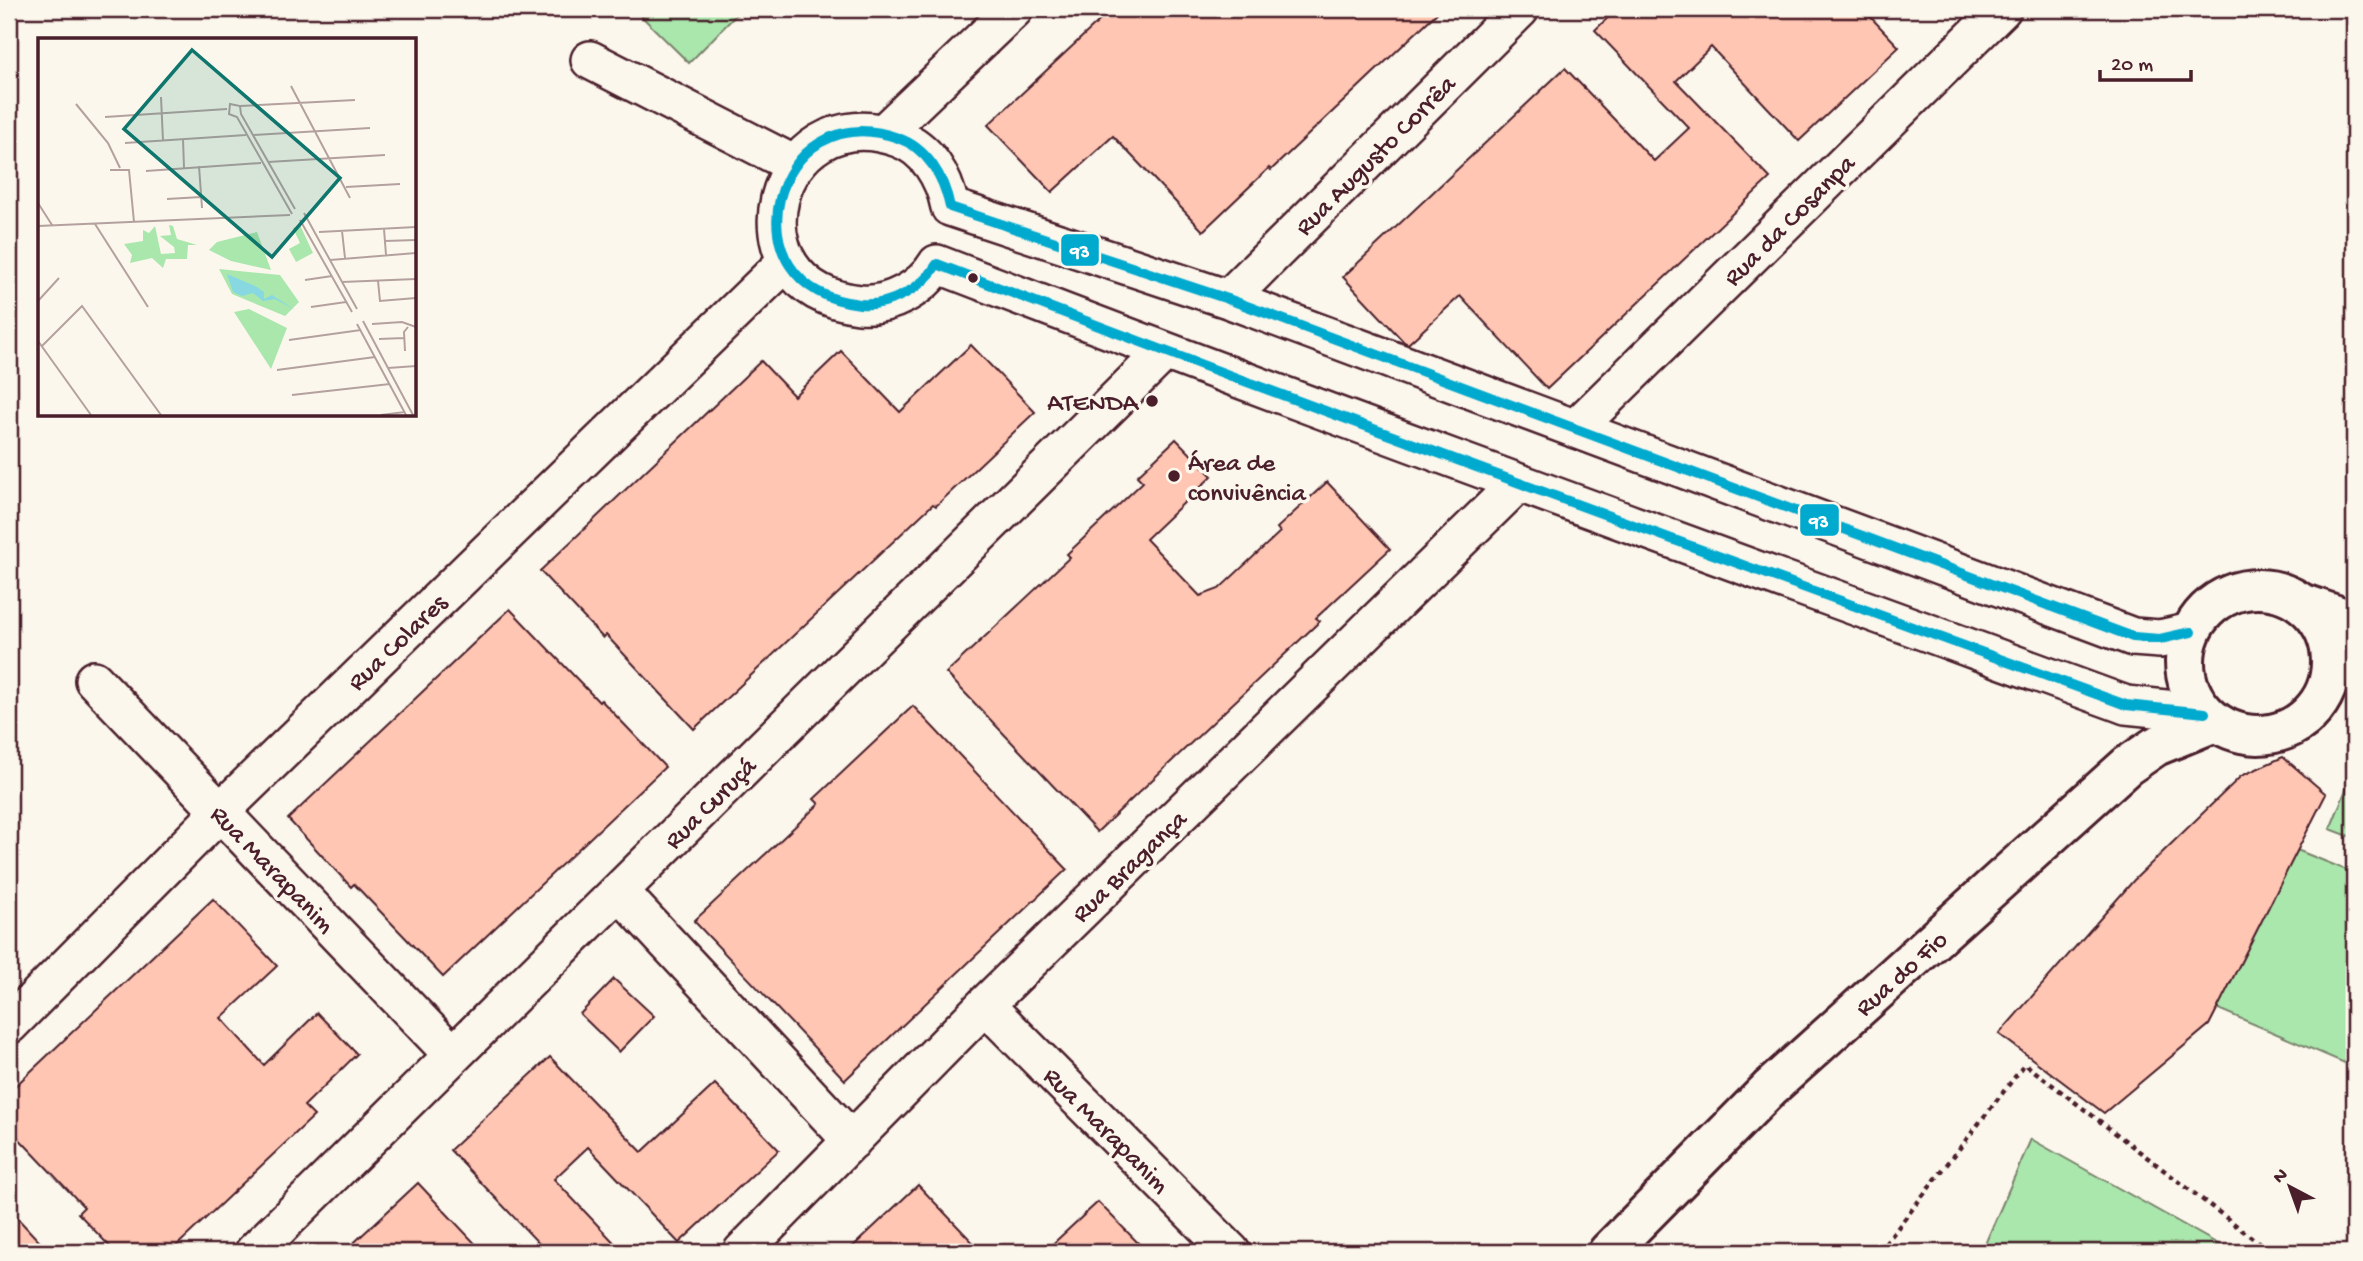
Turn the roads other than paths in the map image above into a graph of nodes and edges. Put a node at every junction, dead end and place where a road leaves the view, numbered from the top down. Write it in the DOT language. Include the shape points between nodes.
graph roads {
  1 [pos="1014,9"];
  2 [pos="1520,9"];
  3 [pos="2002,9"];
  4 [pos="590,60"];
  5 [pos="884,133"];
  6 [pos="795,165"];
  7 [pos="787,261"];
  8 [pos="1228,299"];
  9 [pos="1164,352"];
  10 [pos="1575,429"];
  11 [pos="1518,483"];
  12 [pos="2301,603"];
  13 [pos="2354,621"];
  14 [pos="2191,632"];
  15 [pos="94,680"];
  16 [pos="2338,698"];
  17 [pos="2210,718"];
  18 [pos="220,812"];
  19 [pos="619,891"];
  20 [pos="985,1005"];
  21 [pos="9,1025"];
  22 [pos="453,1055"];
  23 [pos="852,1141"];
  24 [pos="254,1252"];
  25 [pos="742,1252"];
  26 [pos="1231,1252"];
  27 [pos="1608,1252"];
  1 -- 5 [label="street"];
  2 -- 8 [label="street, Rua Augusto Corrêa"];
  3 -- 10 [label="street, Rua da Cosanpa"];
  4 -- 6 [label="street"];
  5 -- 6 [label="street" via="841,134 818,144"];
  5 -- 8 [label="street" via="925,155 939,174 950,206"];
  6 -- 7 [label="street" via="779,196 777,223"];
  7 -- 9 [label="street" via="816,291 841,302 866,305 897,298 920,284 937,264"];
  7 -- 18 [label="street, Rua Colares"];
  8 -- 10 [label="street"];
  9 -- 11 [label="street"];
  9 -- 19 [label="street, Rua Curuçá"];
  10 -- 14 [label="street" via="2133,638 2160,639"];
  11 -- 17 [label="street" via="2126,705"];
  11 -- 20 [label="street, Rua Bragança"];
  12 -- 13 [label="street"];
  12 -- 14 [label="street" via="2260,589 2239,592 2219,600"];
  12 -- 16 [label="street" via="2316,617 2326,636 2329,678"];
  14 -- 17 [label="street" via="2185,675 2192,696"];
  15 -- 18 [label="street, Rua Marapanim"];
  16 -- 17 [label="street" via="2274,733 2244,734"];
  17 -- 27 [label="street, Rua do Fio" via="2127,766 1770,1088"];
  18 -- 21 [label="street, Rua Colares"];
  18 -- 22 [label="street, Rua Marapanim"];
  19 -- 22 [label="street, Rua Curuçá"];
  19 -- 23 [label="street"];
  20 -- 23 [label="street, Rua Bragança"];
  20 -- 26 [label="street, Rua Marapanim"];
  22 -- 24 [label="street, Rua Curuçá"];
  23 -- 25 [label="street, Rua Bragança"];
}
